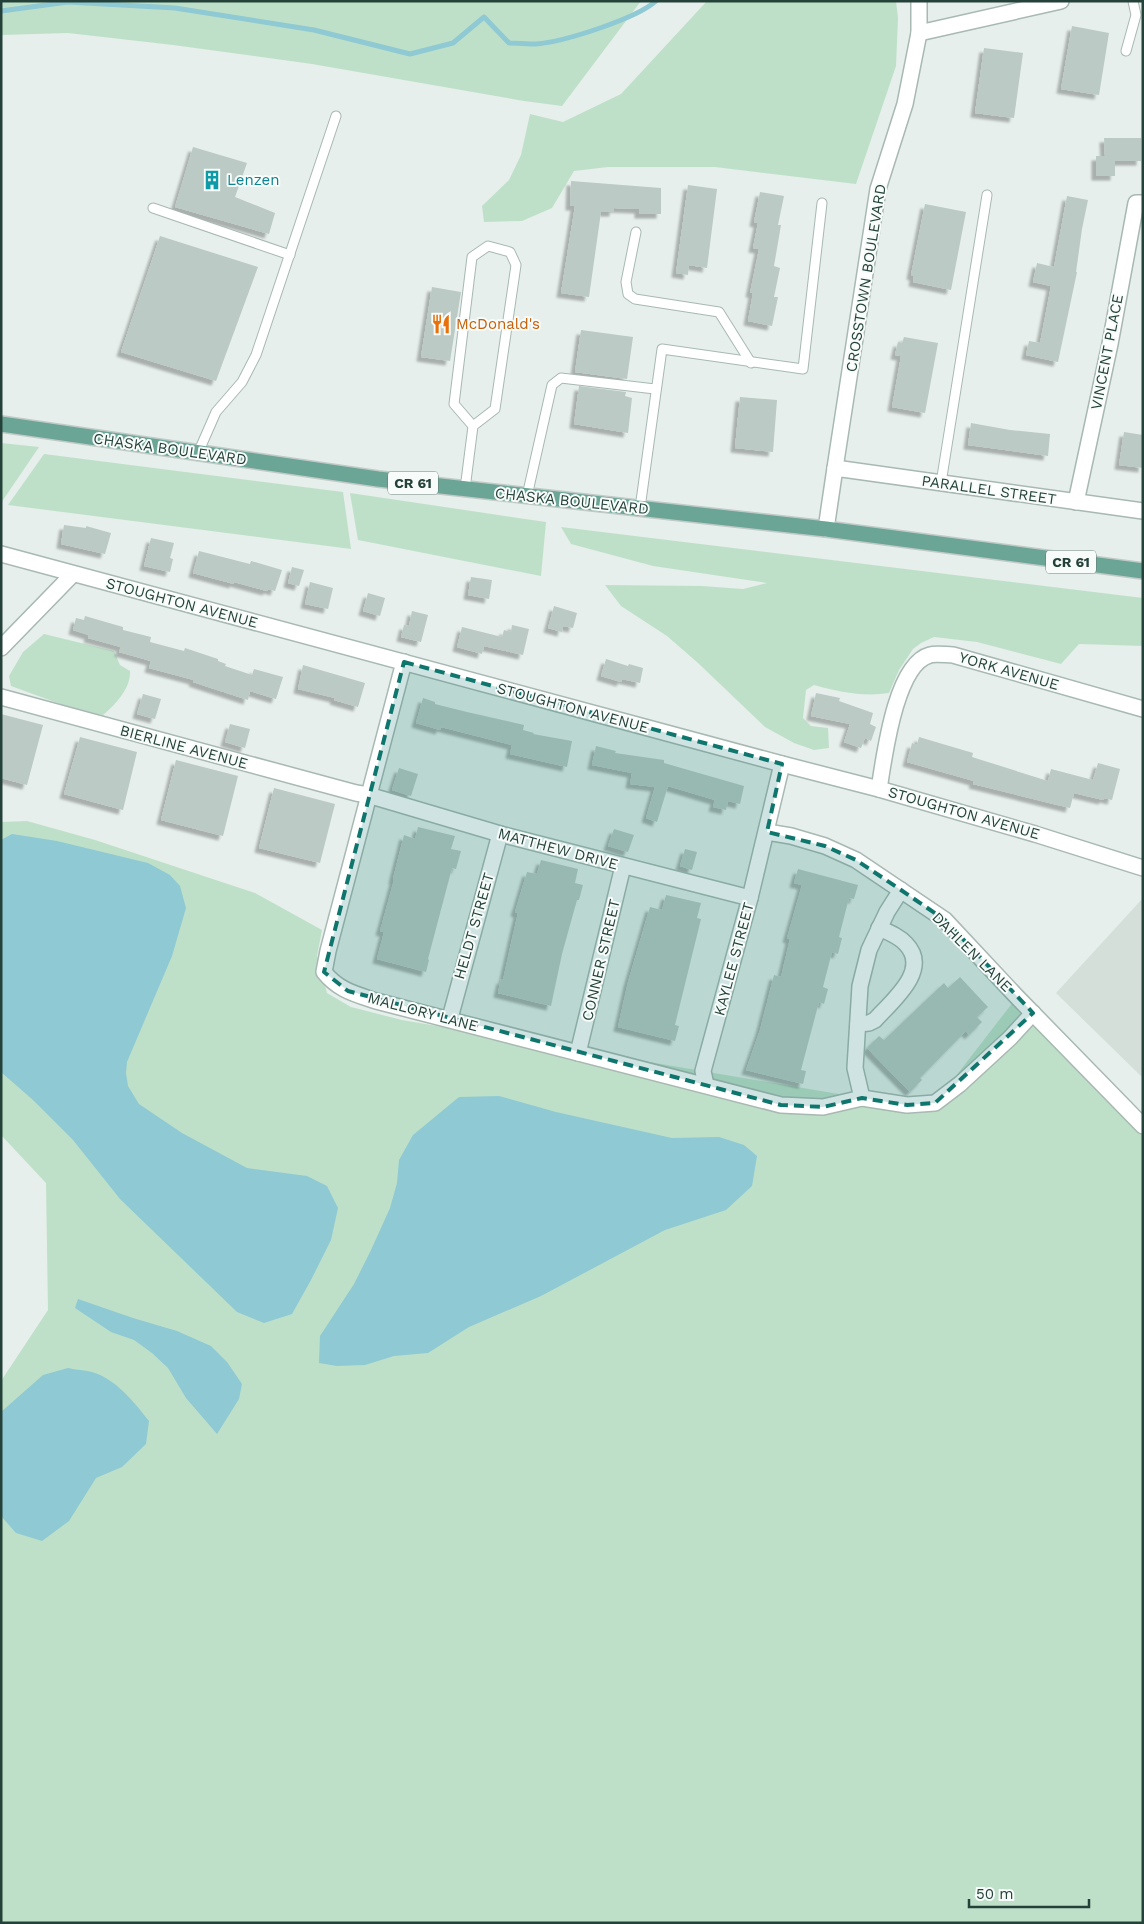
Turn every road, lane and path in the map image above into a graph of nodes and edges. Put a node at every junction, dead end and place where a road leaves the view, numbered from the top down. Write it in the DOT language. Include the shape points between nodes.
graph roads {
  1 [pos="919,1"];
  2 [pos="1061,1"];
  3 [pos="1133,1"];
  4 [pos="919,34"];
  5 [pos="1126,50"];
  6 [pos="336,116"];
  7 [pos="987,195"];
  8 [pos="822,203"];
  9 [pos="1139,203"];
  10 [pos="153,208"];
  11 [pos="636,232"];
  12 [pos="290,255"];
  13 [pos="751,363"];
  14 [pos="655,389"];
  15 [pos="1,424"];
  16 [pos="473,426"];
  17 [pos="198,453"];
  18 [pos="835,468"];
  19 [pos="941,483"];
  20 [pos="465,488"];
  21 [pos="527,496"];
  22 [pos="1076,502"];
  23 [pos="640,508"];
  24 [pos="1143,511"];
  25 [pos="826,530"];
  26 [pos="1,554"];
  27 [pos="1143,571"];
  28 [pos="74,574"];
  29 [pos="1,648"];
  30 [pos="404,662"];
  31 [pos="1,698"];
  32 [pos="1143,708"];
  33 [pos="782,764"];
  34 [pos="879,789"];
  35 [pos="368,795"];
  36 [pos="767,832"];
  37 [pos="500,834"];
  38 [pos="623,866"];
  39 [pos="1143,868"];
  40 [pos="902,890"];
  41 [pos="750,898"];
  42 [pos="879,928"];
  43 [pos="1033,1013"];
  44 [pos="450,1018"];
  45 [pos="858,1024"];
  46 [pos="578,1053"];
  47 [pos="706,1085"];
  48 [pos="862,1098"];
  49 [pos="1143,1126"];
  1 -- 4 [label="street, CROSSTOWN BOULEVARD"];
  2 -- 4 [label="street"];
  3 -- 5 [label="lane" via="1136,15"];
  4 -- 18 [label="street, CROSSTOWN BOULEVARD" via="905,104 878,189"];
  6 -- 12 [label="lane"];
  7 -- 19 [label="lane"];
  8 -- 13 [label="lane" via="803,369"];
  9 -- 22 [label="street, VINCENT PLACE"];
  10 -- 12 [label="lane"];
  11 -- 13 [label="lane" via="626,282 628,294 635,299 719,312"];
  12 -- 17 [label="lane" via="256,355 242,382 216,412"];
  13 -- 14 [label="lane" via="662,349"];
  14 -- 21 [label="lane" via="561,378 552,386"];
  14 -- 23 [label="lane"];
  15 -- 17 [label="main road, CHASKA BOULEVARD / CR 61"];
  16 -- 16 [label="lane" via="495,409 516,265 510,252 488,246 472,256 454,404"];
  16 -- 20 [label="lane"];
  17 -- 20 [label="main road, CHASKA BOULEVARD / CR 61"];
  18 -- 19 [label="street, PARALLEL STREET"];
  18 -- 25 [label="street, CROSSTOWN BOULEVARD"];
  19 -- 22 [label="street, PARALLEL STREET"];
  20 -- 21 [label="main road, CHASKA BOULEVARD / CR 61"];
  21 -- 23 [label="main road, CHASKA BOULEVARD / CR 61"];
  22 -- 24 [label="street, PARALLEL STREET"];
  23 -- 25 [label="main road, CHASKA BOULEVARD / CR 61"];
  25 -- 27 [label="main road, CHASKA BOULEVARD / CR 61"];
  26 -- 28 [label="street, STOUGHTON AVENUE"];
  28 -- 29 [label="street"];
  28 -- 30 [label="street, STOUGHTON AVENUE"];
  30 -- 33 [label="street, STOUGHTON AVENUE"];
  30 -- 35 [label="street"];
  31 -- 35 [label="street, BIERLINE AVENUE"];
  32 -- 34 [label="street, YORK AVENUE" via="953,655 929,655 914,665 902,689 890,722"];
  33 -- 34 [label="street, STOUGHTON AVENUE"];
  33 -- 36 [label="street, KAYLEE STREET"];
  34 -- 39 [label="street, STOUGHTON AVENUE"];
  35 -- 37 [label="street, MATTHEW DRIVE"];
  35 -- 44 [label="street, MALLORY LANE" via="324,972 332,982 348,991"];
  36 -- 40 [label="street, DAHLEN LANE" via="825,846 856,860"];
  36 -- 41 [label="street, KAYLEE STREET"];
  37 -- 38 [label="street, MATTHEW DRIVE"];
  37 -- 44 [label="street, HELDT STREET"];
  38 -- 41 [label="street, MATTHEW DRIVE"];
  38 -- 46 [label="street, CONNER STREET"];
  40 -- 42 [label="street"];
  40 -- 43 [label="street, DAHLEN LANE" via="945,920"];
  41 -- 47 [label="street, KAYLEE STREET" via="704,1071"];
  42 -- 45 [label="street" via="869,950 860,986"];
  42 -- 45 [label="street" via="907,944 915,960 915,970 875,1020"];
  43 -- 48 [label="street" via="982,1064 935,1103 907,1105"];
  43 -- 49 [label="street, DAHLEN LANE"];
  44 -- 46 [label="street, MALLORY LANE"];
  45 -- 48 [label="street" via="855,1068"];
  46 -- 47 [label="street, MALLORY LANE"];
  47 -- 48 [label="street, MALLORY LANE" via="781,1105 823,1107"];
}
